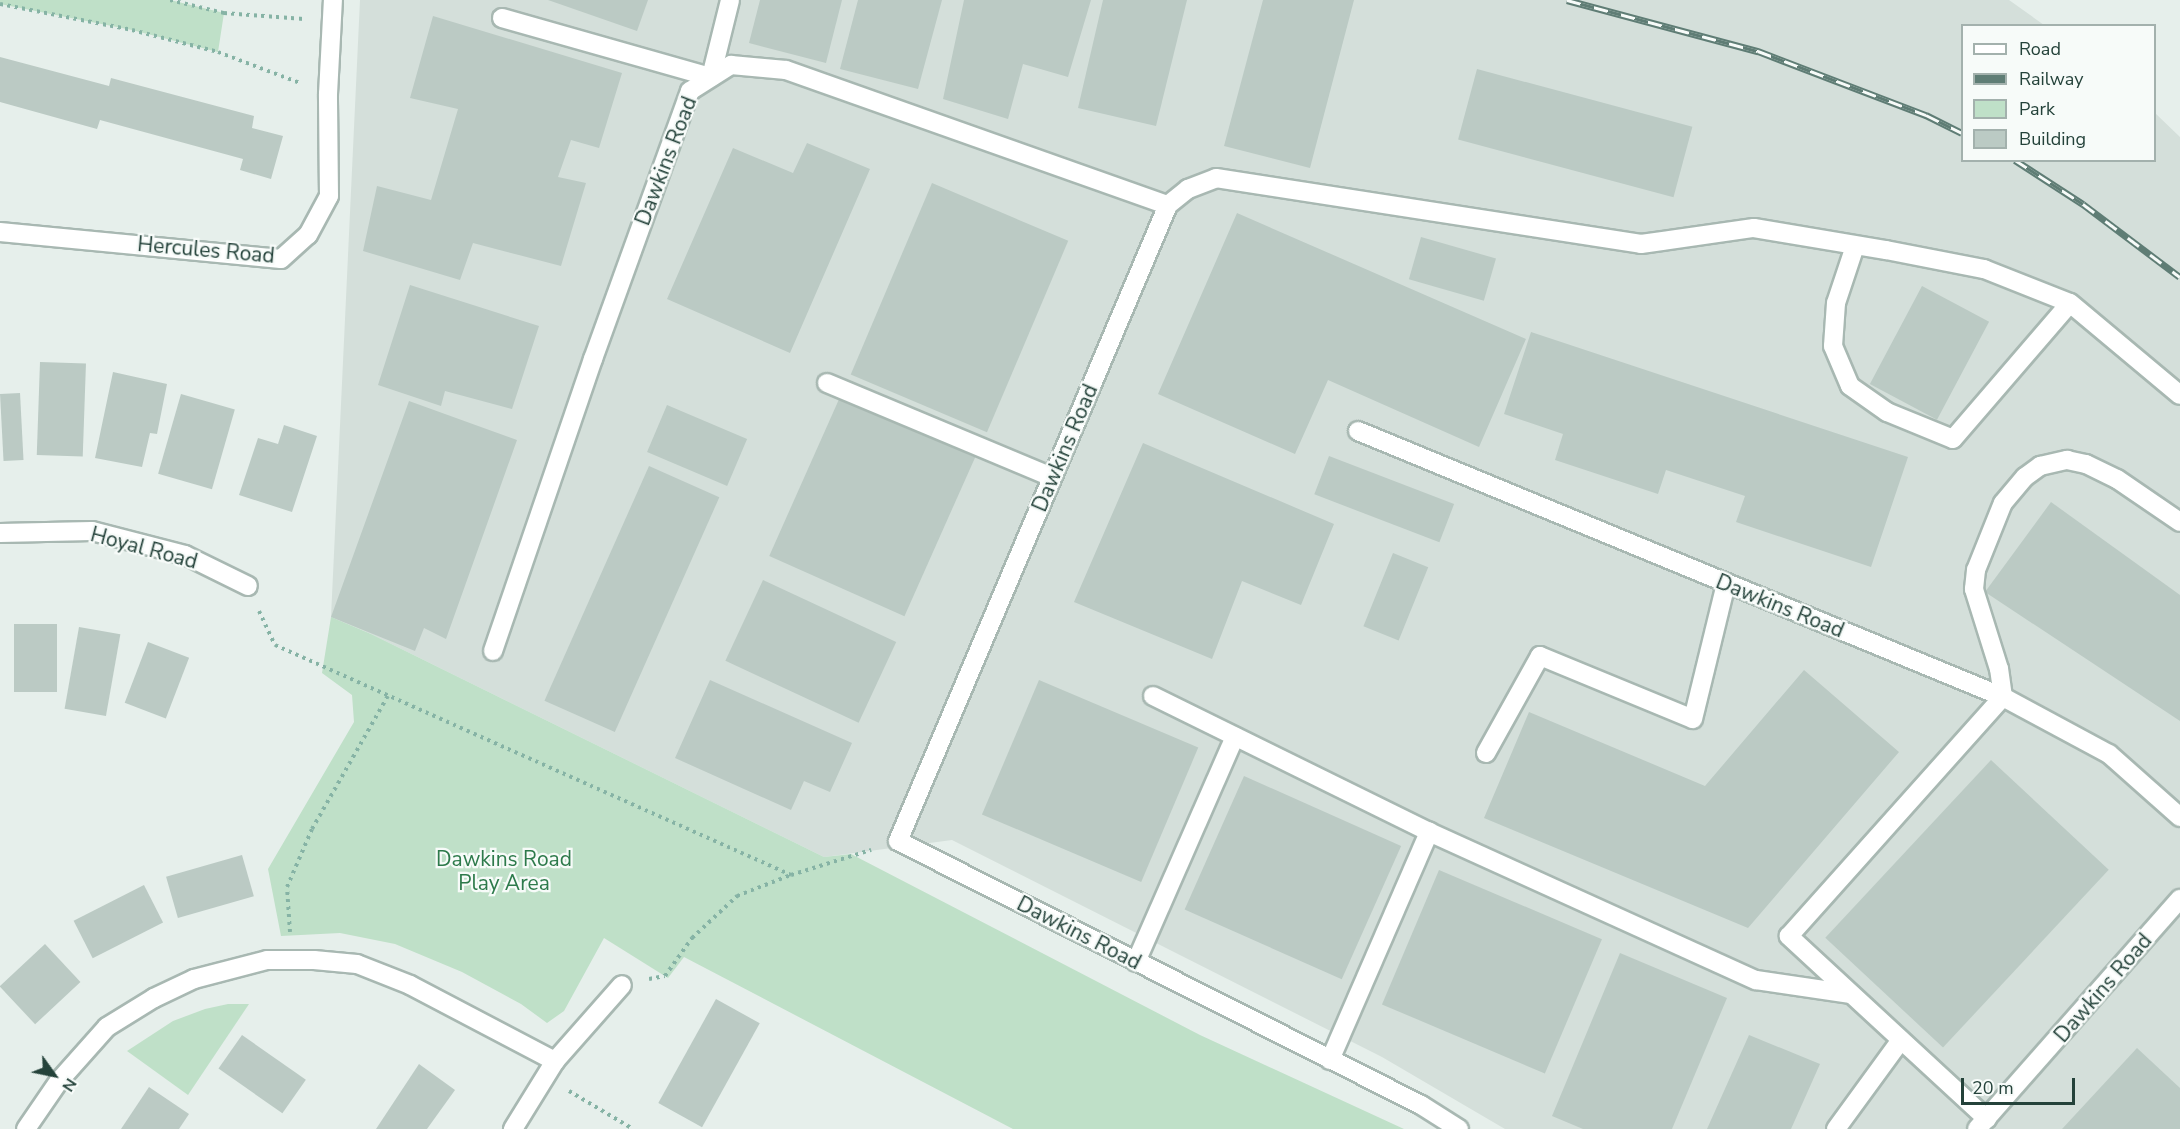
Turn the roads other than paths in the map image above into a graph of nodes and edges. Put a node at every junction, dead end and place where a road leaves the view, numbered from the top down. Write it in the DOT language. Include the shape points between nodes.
graph roads {
  1 [pos="333,0"];
  2 [pos="730,0"];
  3 [pos="502,18"];
  4 [pos="711,77"];
  5 [pos="1168,205"];
  6 [pos="0,232"];
  7 [pos="1855,246"];
  8 [pos="2070,303"];
  9 [pos="827,382"];
  10 [pos="2180,395"];
  11 [pos="1358,431"];
  12 [pos="1052,477"];
  13 [pos="2180,522"];
  14 [pos="0,532"];
  15 [pos="1726,584"];
  16 [pos="248,586"];
  17 [pos="493,651"];
  18 [pos="1153,696"];
  19 [pos="2003,697"];
  20 [pos="1235,737"];
  21 [pos="1486,753"];
  22 [pos="2180,817"];
  23 [pos="1429,832"];
  24 [pos="2180,899"];
  25 [pos="1136,962"];
  26 [pos="622,985"];
  27 [pos="1851,994"];
  28 [pos="1901,1040"];
  29 [pos="1330,1060"];
  30 [pos="550,1069"];
  31 [pos="1982,1124"];
  32 [pos="26,1129"];
  33 [pos="513,1129"];
  34 [pos="1459,1129"];
  35 [pos="1836,1129"];
  1 -- 6 [label="street, Hercules Road" via="328,94 329,196 308,235 281,259"];
  2 -- 4 [label="street"];
  3 -- 4 [label="street"];
  4 -- 5 [label="street, Dawkins Road" via="731,65 786,70"];
  4 -- 17 [label="street, Dawkins Road" via="690,91"];
  5 -- 7 [label="street" via="1188,189 1216,178 1641,244 1754,228"];
  5 -- 12 [label="street, Dawkins Road"];
  7 -- 8 [label="street" via="1984,269"];
  7 -- 8 [label="street" via="1836,303 1833,346 1850,386 1887,412 1953,439"];
  8 -- 10 [label="street"];
  9 -- 12 [label="street"];
  11 -- 15 [label="street, Dawkins Road"];
  12 -- 25 [label="street, Dawkins Road" via="898,841"];
  13 -- 19 [label="street" via="2117,479 2086,464 2067,460 2040,466 2025,477 2003,502 1976,570 1974,589 1999,669"];
  14 -- 16 [label="street, Hoyal Road" via="92,531 185,555"];
  15 -- 19 [label="street, Dawkins Road"];
  15 -- 21 [label="street" via="1694,719 1540,656"];
  18 -- 20 [label="street"];
  19 -- 22 [label="street, Dawkins Road" via="2109,754"];
  19 -- 27 [label="street" via="1789,936"];
  20 -- 23 [label="street"];
  20 -- 25 [label="street"];
  23 -- 27 [label="street" via="1755,980"];
  23 -- 29 [label="street"];
  24 -- 31 [label="street, Dawkins Road"];
  25 -- 29 [label="street, Dawkins Road"];
  26 -- 30 [label="street"];
  27 -- 28 [label="street"];
  28 -- 31 [label="street"];
  28 -- 35 [label="street"];
  29 -- 34 [label="street, Dawkins Road" via="1421,1105"];
  30 -- 32 [label="street" via="410,985 357,964 267,960 194,979 107,1027 59,1081"];
  30 -- 33 [label="street"];
}
